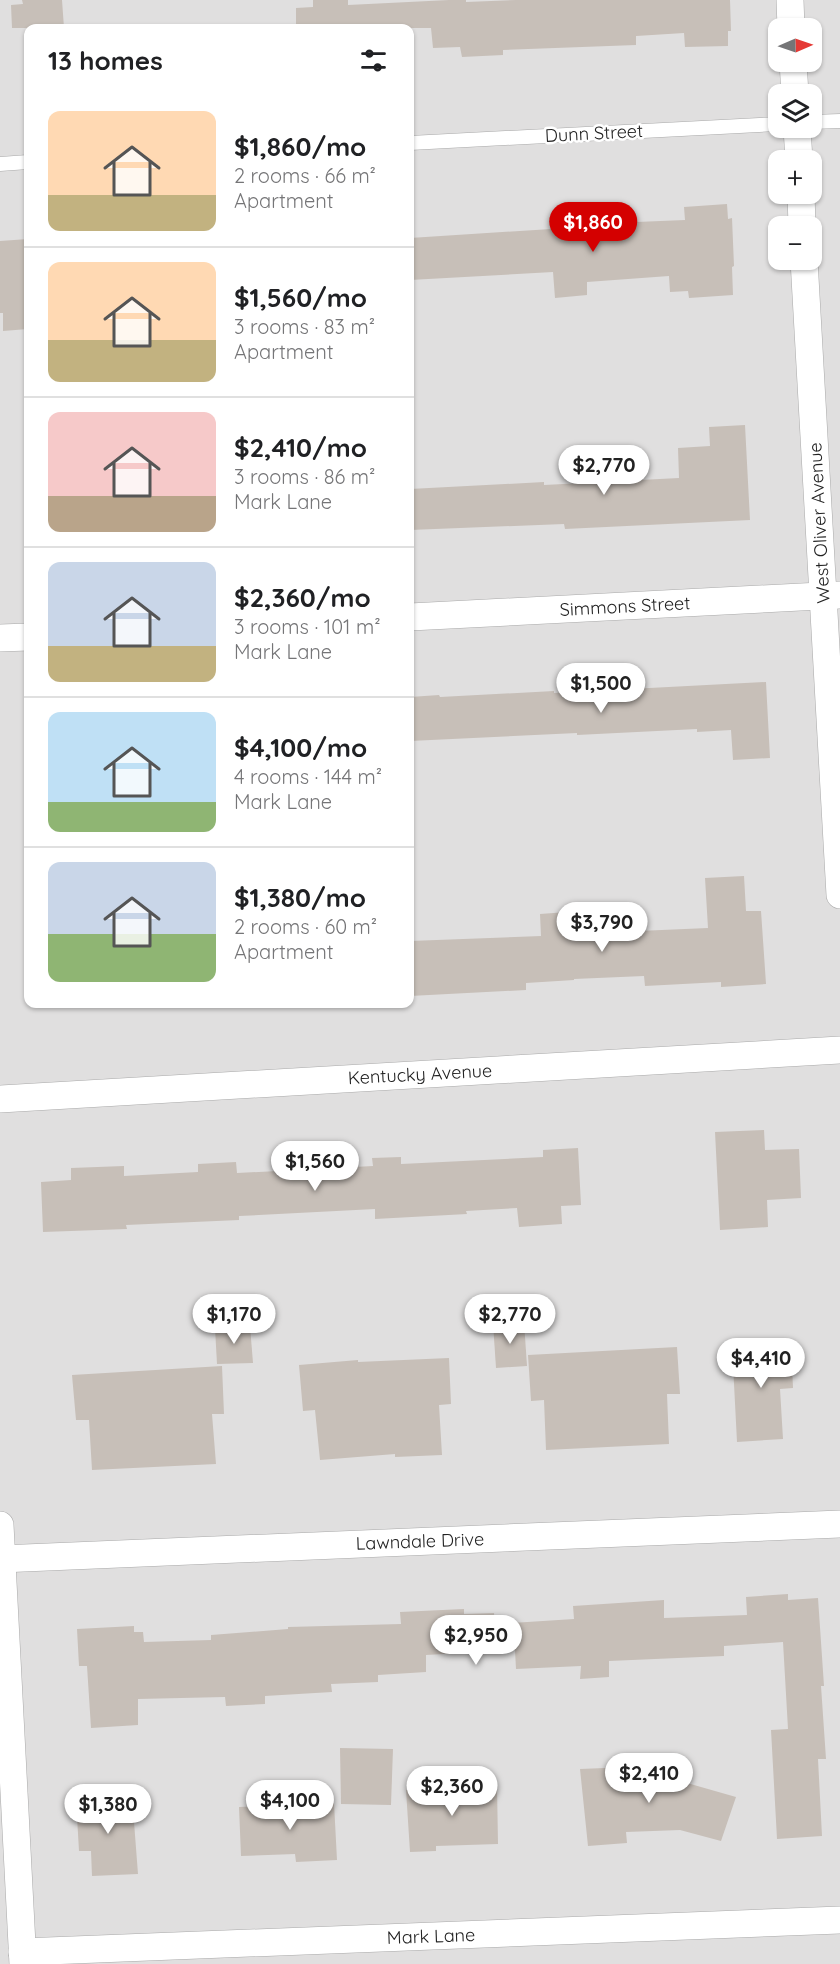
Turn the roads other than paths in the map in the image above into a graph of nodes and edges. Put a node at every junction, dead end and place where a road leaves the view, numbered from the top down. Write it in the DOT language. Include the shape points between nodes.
graph roads {
  1 [pos="790,0"];
  2 [pos="791,18"];
  3 [pos="840,121"];
  4 [pos="822,122"];
  5 [pos="768,125"];
  6 [pos="414,143"];
  7 [pos="24,162"];
  8 [pos="0,164"];
  9 [pos="805,270"];
  10 [pos="832,595"];
  11 [pos="414,617"];
  12 [pos="24,637"];
  13 [pos="0,638"];
  14 [pos="840,895"];
  15 [pos="840,1050"];
  16 [pos="0,1099"];
  17 [pos="840,1524"];
  18 [pos="0,1525"];
  19 [pos="1,1559"];
  20 [pos="840,1920"];
  21 [pos="23,1958"];
  1 -- 2 [label="street"];
  3 -- 4 [label="lane"];
  5 -- 6 [label="lane, Dunn Street"];
  7 -- 8 [label="lane"];
  9 -- 10 [label="street, West Oliver Avenue"];
  10 -- 11 [label="street, Simmons Street"];
  10 -- 14 [label="street, West Oliver Avenue"];
  12 -- 13 [label="street"];
  15 -- 16 [label="street, Kentucky Avenue"];
  17 -- 19 [label="street, Lawndale Drive"];
  18 -- 19 [label="street"];
  19 -- 21 [label="street"];
  20 -- 21 [label="street, Mark Lane"];
}
